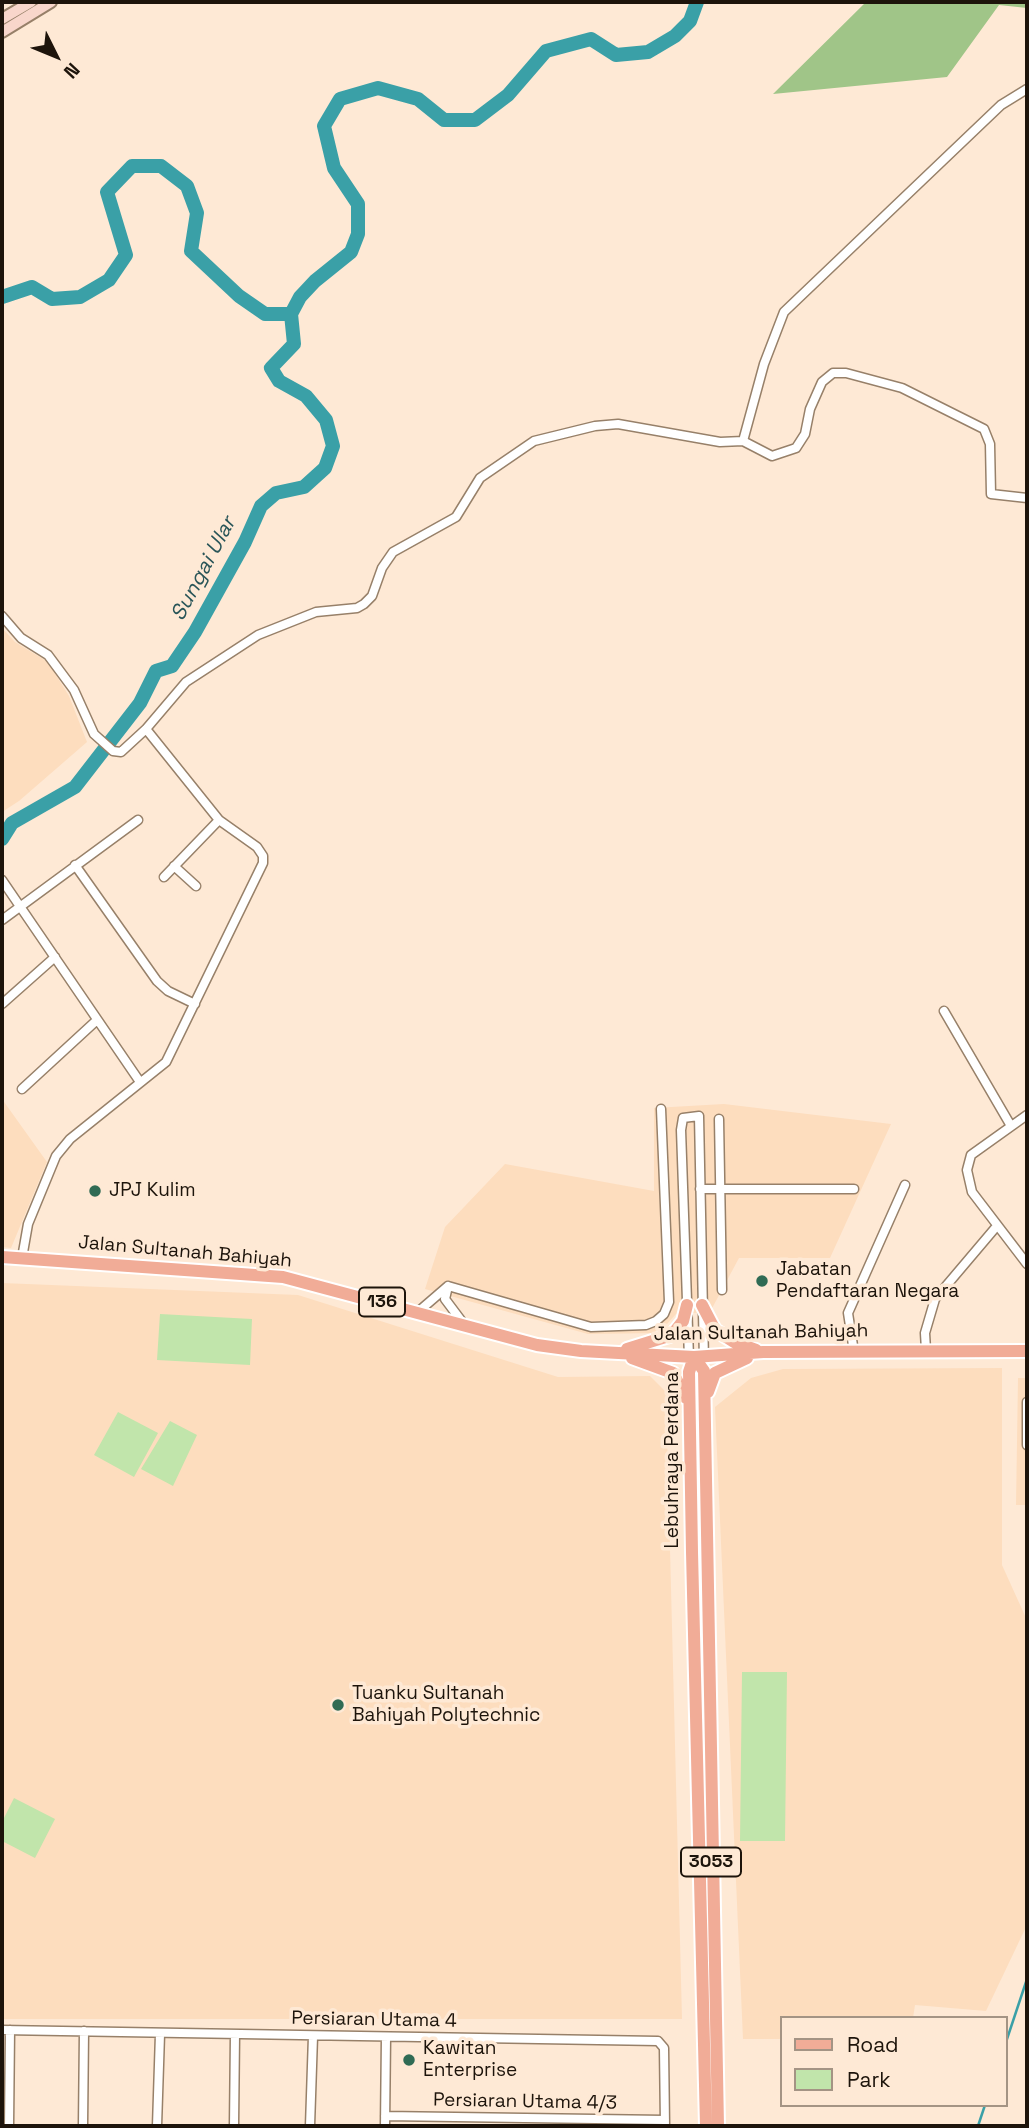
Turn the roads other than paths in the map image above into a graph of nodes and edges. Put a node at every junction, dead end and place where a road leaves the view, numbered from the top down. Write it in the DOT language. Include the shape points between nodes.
graph roads {
  1 [pos="31,2"];
  2 [pos="51,2"];
  3 [pos="2,19"];
  4 [pos="2,32"];
  5 [pos="1027,89"];
  6 [pos="743,441"];
  7 [pos="1027,498"];
  8 [pos="2,616"];
  9 [pos="146,729"];
  10 [pos="138,820"];
  11 [pos="219,820"];
  12 [pos="75,865"];
  13 [pos="174,866"];
  14 [pos="163,877"];
  15 [pos="2,880"];
  16 [pos="196,886"];
  17 [pos="19,905"];
  18 [pos="2,920"];
  19 [pos="55,957"];
  20 [pos="2,1004"];
  21 [pos="195,1004"];
  22 [pos="944,1011"];
  23 [pos="97,1020"];
  24 [pos="140,1082"];
  25 [pos="22,1089"];
  26 [pos="662,1109"];
  27 [pos="1027,1115"];
  28 [pos="719,1119"];
  29 [pos="1011,1126"];
  30 [pos="664,1129"];
  31 [pos="681,1130"];
  32 [pos="905,1185"];
  33 [pos="700,1189"];
  34 [pos="719,1189"];
  35 [pos="854,1189"];
  36 [pos="996,1227"];
  37 [pos="2,1256"];
  38 [pos="22,1258"];
  39 [pos="1027,1264"];
  40 [pos="448,1286"];
  41 [pos="722,1290"];
  42 [pos="687,1305"];
  43 [pos="702,1305"];
  44 [pos="419,1311"];
  45 [pos="465,1325"];
  46 [pos="926,1350"];
  47 [pos="1027,1351"];
  48 [pos="614,1352"];
  49 [pos="763,1352"];
  50 [pos="854,1352"];
  51 [pos="695,1357"];
  52 [pos="1027,1402"];
  53 [pos="698,1427"];
  54 [pos="1027,1443"];
  55 [pos="704,1447"];
  56 [pos="692,1552"];
  57 [pos="706,1598"];
  58 [pos="6,2030"];
  59 [pos="84,2031"];
  60 [pos="160,2034"];
  61 [pos="235,2034"];
  62 [pos="313,2036"];
  63 [pos="386,2037"];
  64 [pos="385,2116"];
  65 [pos="462,2122"];
  66 [pos="665,2123"];
  67 [pos="9,2126"];
  68 [pos="83,2126"];
  69 [pos="157,2126"];
  70 [pos="234,2126"];
  71 [pos="310,2126"];
  72 [pos="385,2126"];
  73 [pos="706,2126"];
  74 [pos="718,2126"];
  1 -- 3 [label="main road"];
  2 -- 4 [label="main road"];
  5 -- 6 [label="street" via="1001,106 783,312"];
  6 -- 7 [label="street" via="772,456 796,448 822,382 833,373 846,373 902,387 984,429 990,444 990,492"];
  6 -- 9 [label="street" via="720,442 618,424 534,441 480,478 456,517 393,552 364,604 316,612 258,635 186,682"];
  8 -- 9 [label="street" via="57,666 99,741 113,751 126,750"];
  9 -- 11 [label="street"];
  10 -- 12 [label="street"];
  11 -- 13 [label="street"];
  11 -- 21 [label="street" via="257,847 263,863"];
  12 -- 17 [label="street"];
  12 -- 21 [label="street" via="157,981"];
  13 -- 14 [label="street"];
  13 -- 16 [label="street"];
  15 -- 17 [label="street"];
  17 -- 18 [label="street"];
  17 -- 19 [label="street"];
  19 -- 20 [label="street"];
  19 -- 23 [label="street"];
  21 -- 24 [label="street" via="166,1062"];
  22 -- 29 [label="street"];
  23 -- 24 [label="street"];
  23 -- 25 [label="street"];
  24 -- 38 [label="street" via="70,1139 56,1156 28,1224"];
  26 -- 30 [label="street"];
  27 -- 29 [label="street"];
  28 -- 34 [label="street"];
  29 -- 36 [label="street" via="971,1154 967,1170 972,1192"];
  30 -- 31 [label="street"];
  30 -- 40 [label="street" via="668,1302 656,1321 584,1326"];
  31 -- 33 [label="street" via="683,1118 699,1116"];
  31 -- 42 [label="street"];
  32 -- 50 [label="street" via="848,1313"];
  33 -- 34 [label="street"];
  33 -- 43 [label="street"];
  34 -- 35 [label="street"];
  34 -- 41 [label="street"];
  36 -- 39 [label="street"];
  36 -- 46 [label="street" via="935,1299 925,1333"];
  37 -- 38 [label="main road, Jalan Sultanah Bahiyah / 136"];
  38 -- 44 [label="main road, Jalan Sultanah Bahiyah / 136" via="283,1277"];
  40 -- 44 [label="street"];
  40 -- 45 [label="street" via="444,1299"];
  42 -- 48 [label="main road" via="683,1321 672,1335"];
  42 -- 51 [label="street"];
  43 -- 49 [label="main road" via="709,1322 724,1338"];
  43 -- 51 [label="street"];
  44 -- 45 [label="main road, Jalan Sultanah Bahiyah / 136"];
  45 -- 48 [label="main road, Jalan Sultanah Bahiyah / 136" via="537,1345"];
  46 -- 47 [label="main road, Jalan Sultanah Bahiyah / 136"];
  46 -- 50 [label="main road, Jalan Sultanah Bahiyah / 136"];
  48 -- 51 [label="main road, Jalan Sultanah Bahiyah / 136"];
  48 -- 53 [label="main road" via="673,1373"];
  49 -- 50 [label="main road, Jalan Sultanah Bahiyah / 136"];
  49 -- 51 [label="main road, Jalan Sultanah Bahiyah / 136"];
  49 -- 53 [label="main road" via="715,1373"];
  51 -- 53 [label="main road, Lebuhraya Perdana / 3053" via="689,1372"];
  51 -- 53 [label="main road, Lebuhraya Perdana / 3053" via="704,1371"];
  52 -- 54 [label="street"];
  53 -- 55 [label="main road, Lebuhraya Perdana / 3053"];
  53 -- 56 [label="main road, Lebuhraya Perdana / 3053"];
  55 -- 56 [label="main road" via="697,1476 698,1528"];
  55 -- 57 [label="main road, Lebuhraya Perdana / 3053"];
  56 -- 57 [label="main road"];
  56 -- 73 [label="main road, Lebuhraya Perdana / 3053"];
  57 -- 74 [label="main road, Lebuhraya Perdana / 3053"];
  58 -- 59 [label="street, Persiaran Utama 4"];
  58 -- 67 [label="street"];
  59 -- 60 [label="street, Persiaran Utama 4"];
  59 -- 68 [label="street"];
  60 -- 61 [label="street, Persiaran Utama 4"];
  60 -- 69 [label="street"];
  61 -- 62 [label="street, Persiaran Utama 4"];
  61 -- 70 [label="street"];
  62 -- 63 [label="street, Persiaran Utama 4"];
  62 -- 71 [label="street"];
  63 -- 64 [label="street"];
  63 -- 66 [label="street, Persiaran Utama 4" via="658,2040 664,2048"];
  64 -- 65 [label="street, Persiaran Utama 4/3"];
  64 -- 72 [label="street"];
  65 -- 66 [label="street, Persiaran Utama 4/3"];
}
